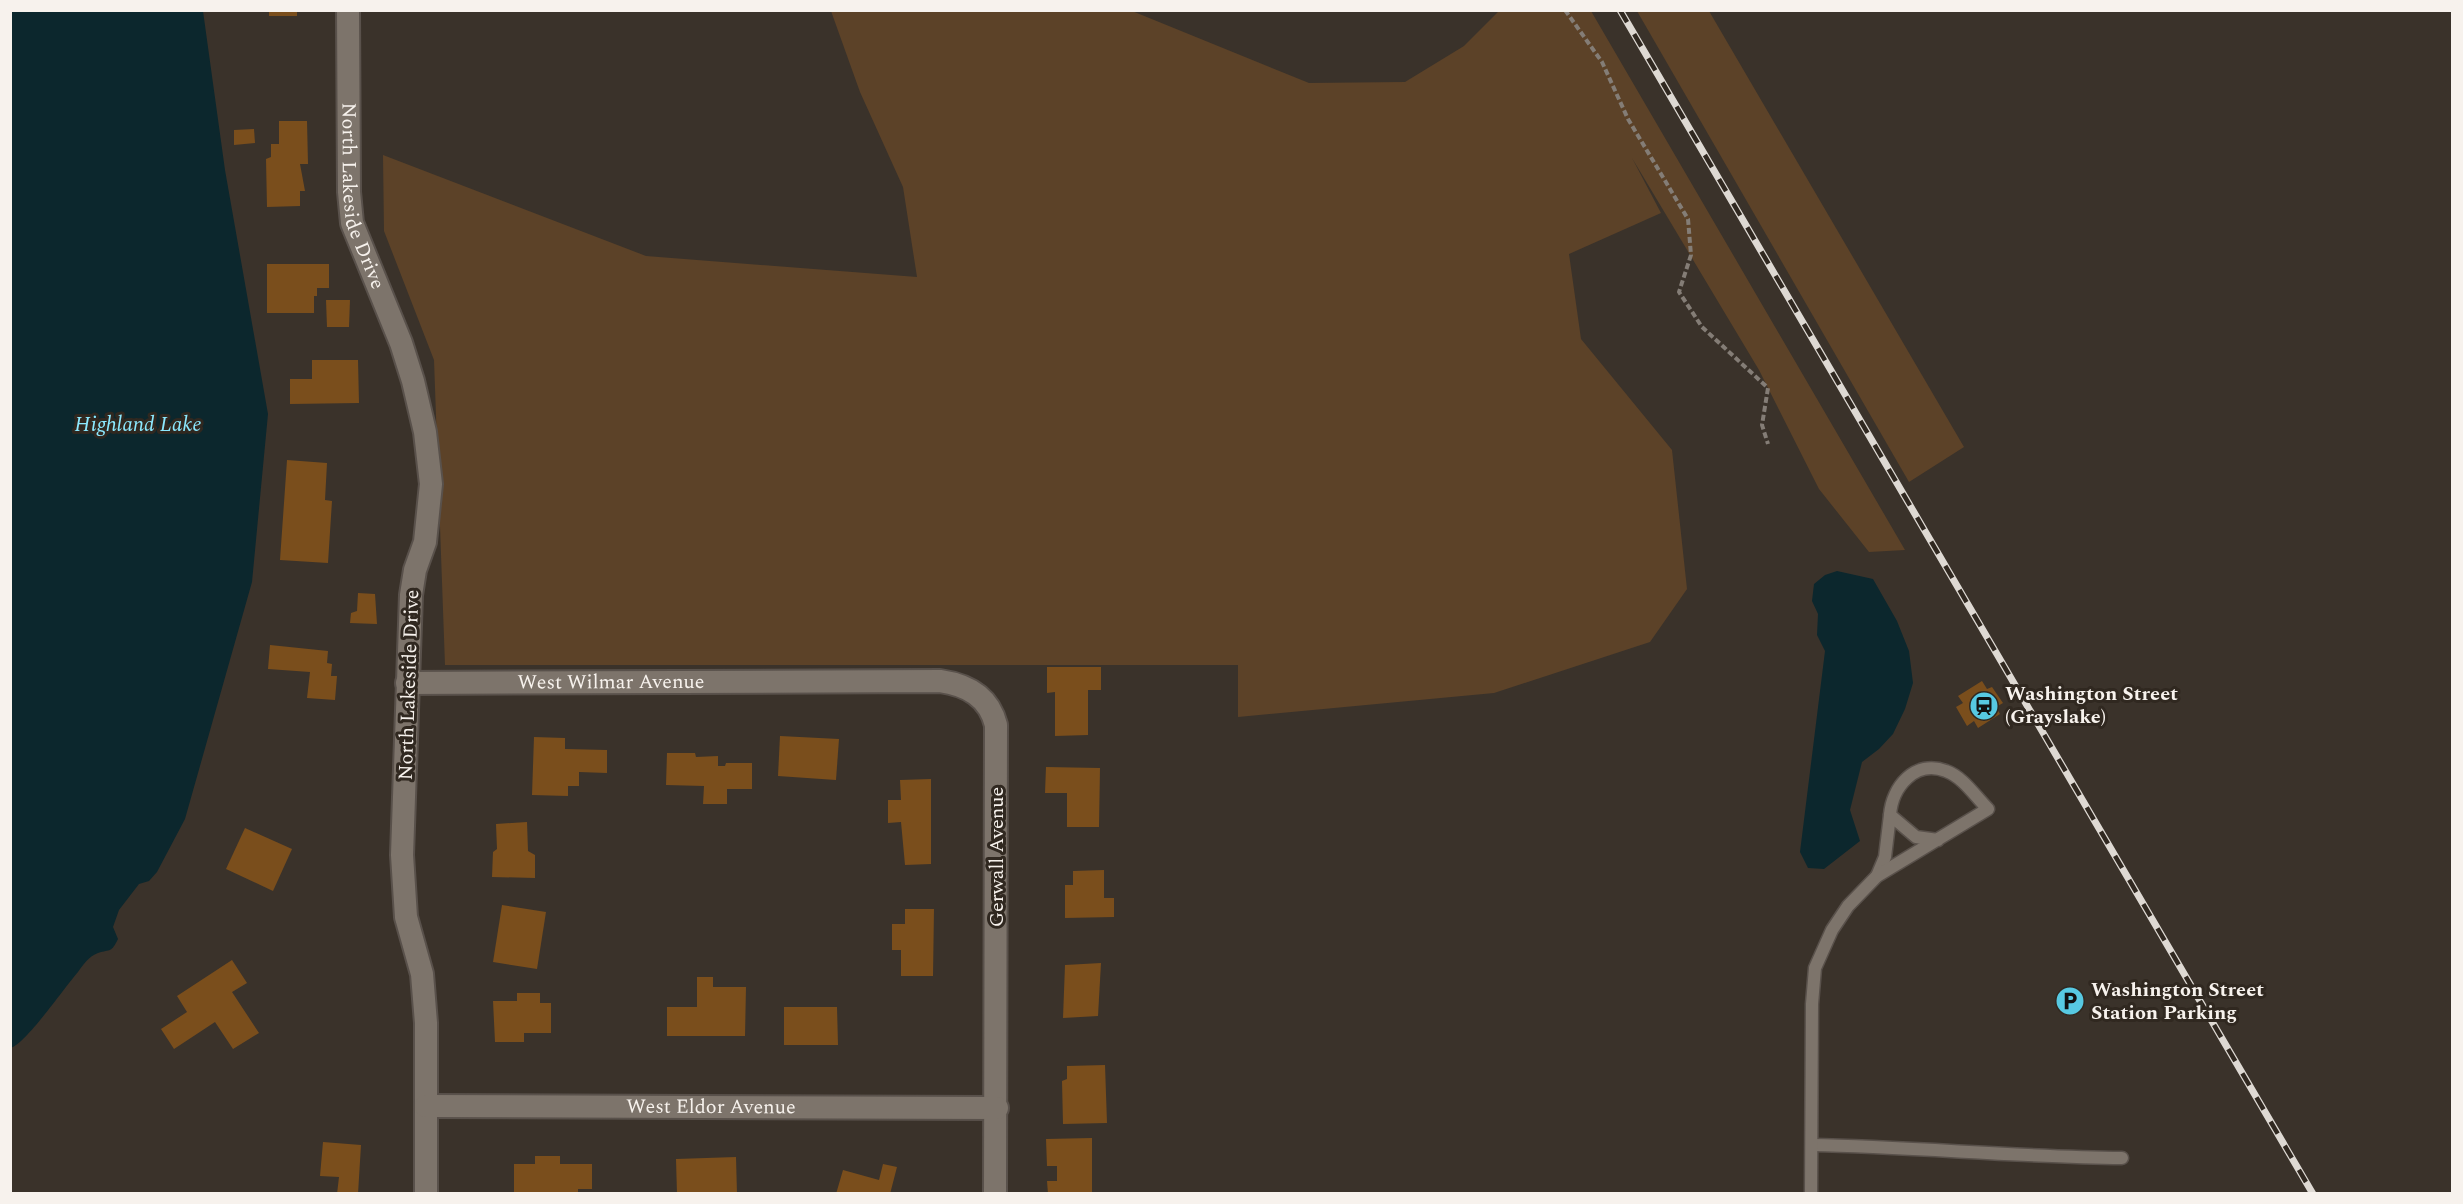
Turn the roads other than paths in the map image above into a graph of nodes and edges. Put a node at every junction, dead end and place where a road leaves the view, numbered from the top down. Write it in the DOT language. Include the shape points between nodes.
graph roads {
  1 [pos="348,10"];
  2 [pos="813,681"];
  3 [pos="407,683"];
  4 [pos="1890,815"];
  5 [pos="1938,840"];
  6 [pos="1877,876"];
  7 [pos="426,1106"];
  8 [pos="997,1108"];
  9 [pos="1812,1145"];
  10 [pos="2122,1158"];
  11 [pos="426,1194"];
  12 [pos="995,1194"];
  13 [pos="1811,1194"];
  1 -- 3 [label="street, North Lakeside Drive" via="352,223 410,371 425,432 431,484 424,542 411,595"];
  2 -- 3 [label="street, West Wilmar Avenue"];
  2 -- 8 [label="street, Gerwall Avenue" via="961,684 987,701 993,713"];
  3 -- 7 [label="street, North Lakeside Drive" via="402,855 406,917 422,974"];
  4 -- 5 [label="lane" via="1916,837"];
  4 -- 5 [label="lane" via="1891,802 1911,774 1929,768 1946,771 1961,780 1988,809"];
  4 -- 6 [label="lane" via="1885,857"];
  5 -- 6 [label="lane"];
  6 -- 9 [label="lane" via="1848,906 1815,968"];
  7 -- 8 [label="street, West Eldor Avenue"];
  7 -- 11 [label="street, North Lakeside Drive"];
  8 -- 12 [label="street, Gerwall Avenue"];
  9 -- 10 [label="lane"];
  9 -- 13 [label="lane"];
}
